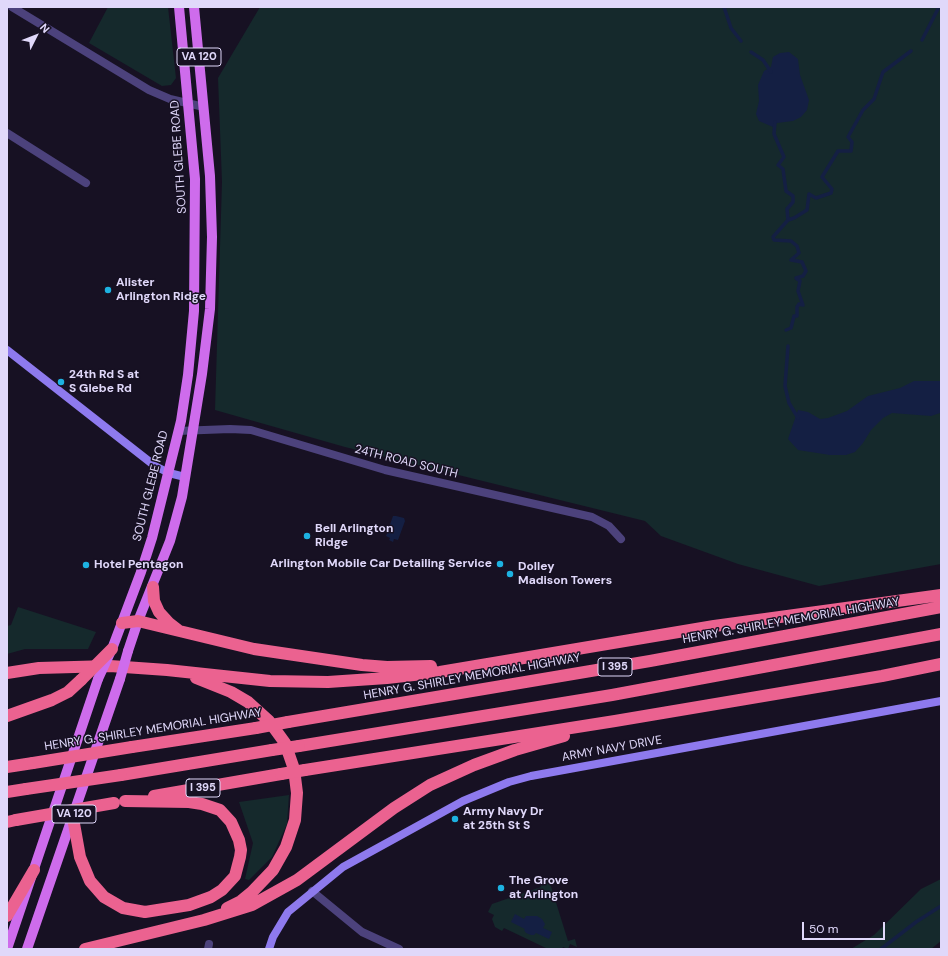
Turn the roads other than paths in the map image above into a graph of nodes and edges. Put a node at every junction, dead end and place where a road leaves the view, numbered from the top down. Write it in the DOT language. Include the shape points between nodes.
graph roads {
  1 [pos="12,7"];
  2 [pos="179,7"];
  3 [pos="194,7"];
  4 [pos="188,104"];
  5 [pos="204,107"];
  6 [pos="7,133"];
  7 [pos="86,183"];
  8 [pos="7,350"];
  9 [pos="193,431"];
  10 [pos="178,432"];
  11 [pos="169,473"];
  12 [pos="185,477"];
  13 [pos="621,539"];
  14 [pos="152,587"];
  15 [pos="941,594"];
  16 [pos="941,607"];
  17 [pos="138,621"];
  18 [pos="122,623"];
  19 [pos="180,632"];
  20 [pos="941,634"];
  21 [pos="112,649"];
  22 [pos="514,660"];
  23 [pos="941,664"];
  24 [pos="167,670"];
  25 [pos="7,673"];
  26 [pos="941,701"];
  27 [pos="7,716"];
  28 [pos="615,721"];
  29 [pos="7,767"];
  30 [pos="7,792"];
  31 [pos="119,802"];
  32 [pos="73,818"];
  33 [pos="10,822"];
  34 [pos="34,870"];
  35 [pos="312,891"];
  36 [pos="7,916"];
  37 [pos="204,920"];
  38 [pos="7,949"];
  39 [pos="28,949"];
  40 [pos="85,949"];
  41 [pos="269,949"];
  42 [pos="399,949"];
  1 -- 4 [label="street" via="149,90"];
  2 -- 4 [label="main road, SOUTH GLEBE ROAD / VA 120"];
  3 -- 5 [label="main road, VA 120"];
  4 -- 5 [label="street"];
  4 -- 10 [label="main road, SOUTH GLEBE ROAD / VA 120" via="196,179 194,311"];
  5 -- 9 [label="main road, VA 120" via="212,237 210,309"];
  6 -- 7 [label="street"];
  8 -- 11 [label="street" via="136,452"];
  9 -- 10 [label="street, 24TH ROAD SOUTH"];
  9 -- 12 [label="main road, VA 120"];
  9 -- 13 [label="street, 24TH ROAD SOUTH" via="251,430 385,470 592,517 609,526"];
  10 -- 11 [label="main road, SOUTH GLEBE ROAD / VA 120"];
  11 -- 12 [label="street"];
  11 -- 18 [label="main road, SOUTH GLEBE ROAD / VA 120" via="152,538"];
  12 -- 14 [label="main road, VA 120" via="170,541"];
  14 -- 17 [label="main road, VA 120"];
  14 -- 19 [label="highway" via="159,612"];
  15 -- 22 [label="highway" via="714,626"];
  16 -- 29 [label="highway, HENRY G. SHIRLEY MEMORIAL HIGHWAY / I 395, bridge" via="635,664"];
  17 -- 18 [label="highway"];
  17 -- 19 [label="highway"];
  17 -- 32 [label="main road, VA 120, bridge"];
  18 -- 21 [label="main road, SOUTH GLEBE ROAD / VA 120"];
  19 -- 22 [label="highway" via="254,649 377,666 436,666"];
  20 -- 30 [label="highway, bridge" via="612,695"];
  21 -- 27 [label="highway, bridge" via="68,692"];
  21 -- 34 [label="main road, SOUTH GLEBE ROAD / VA 120, bridge" via="98,679"];
  22 -- 24 [label="highway" via="440,672 328,682 270,681"];
  23 -- 28 [label="highway, I 395"];
  24 -- 25 [label="highway" via="110,666 39,668"];
  24 -- 37 [label="highway" via="231,692 248,702 269,721 286,743 298,793 293,827 286,847 272,870 258,887 241,901"];
  26 -- 35 [label="street, ARMY NAVY DRIVE" via="531,776 463,800 343,866"];
  28 -- 31 [label="highway, I 395, bridge"];
  28 -- 37 [label="highway" via="515,750 430,785 394,808 283,889 232,913"];
  31 -- 32 [label="highway" via="189,802 220,810 231,822 239,840 241,850 234,876 222,890 189,905 145,912 123,908 104,897 90,881 80,857"];
  31 -- 33 [label="highway, I 395, bridge"];
  32 -- 39 [label="main road, VA 120"];
  34 -- 36 [label="highway"];
  34 -- 38 [label="main road, SOUTH GLEBE ROAD / VA 120"];
  35 -- 41 [label="street, ARMY NAVY DRIVE" via="288,912"];
  35 -- 42 [label="street" via="362,932"];
  37 -- 40 [label="highway"];
}
